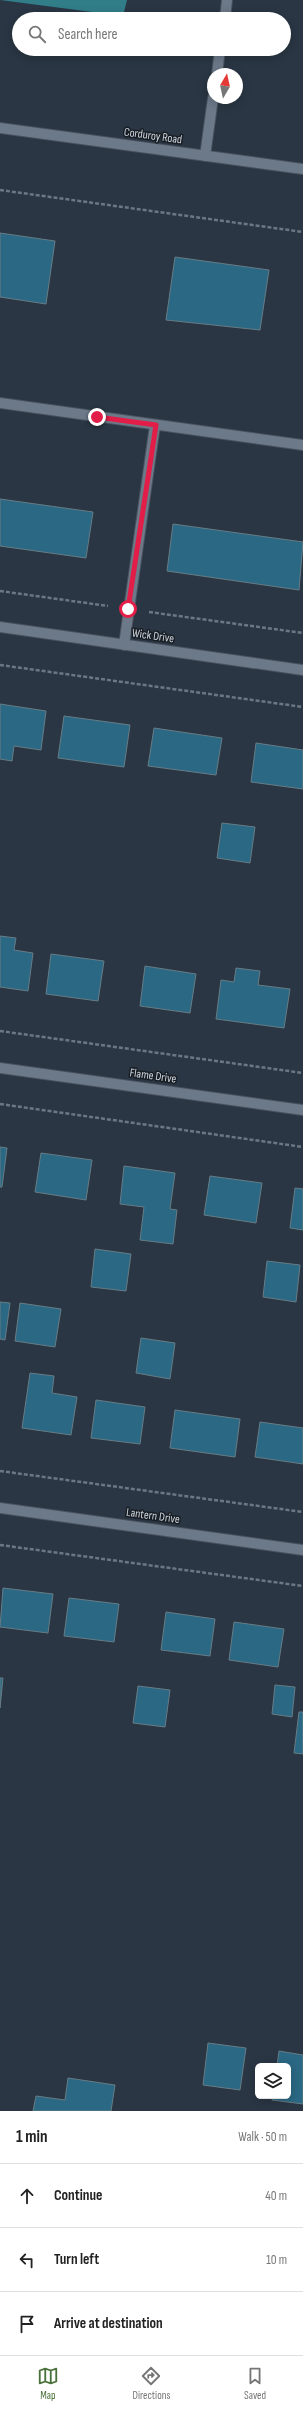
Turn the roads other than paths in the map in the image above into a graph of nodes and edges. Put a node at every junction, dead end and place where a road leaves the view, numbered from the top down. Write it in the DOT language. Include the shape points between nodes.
graph roads {
  1 [pos="228,0"];
  2 [pos="226,12"];
  3 [pos="219,56"];
  4 [pos="218,68"];
  5 [pos="212,104"];
  6 [pos="0,128"];
  7 [pos="205,156"];
  8 [pos="303,169"];
  9 [pos="0,403"];
  10 [pos="156,425"];
  11 [pos="303,445"];
  12 [pos="0,627"];
  13 [pos="124,645"];
  14 [pos="303,670"];
  15 [pos="0,1068"];
  16 [pos="303,1110"];
  17 [pos="0,1508"];
  18 [pos="303,1550"];
  1 -- 2 [label="street"];
  3 -- 4 [label="street"];
  5 -- 7 [label="street"];
  6 -- 7 [label="street, Corduroy Road"];
  7 -- 8 [label="street, Corduroy Road"];
  9 -- 10 [label="street"];
  10 -- 11 [label="street"];
  10 -- 13 [label="street"];
  12 -- 13 [label="street, Wick Drive"];
  13 -- 14 [label="street, Wick Drive"];
  15 -- 16 [label="street, Flame Drive"];
  17 -- 18 [label="street, Lantern Drive"];
}
